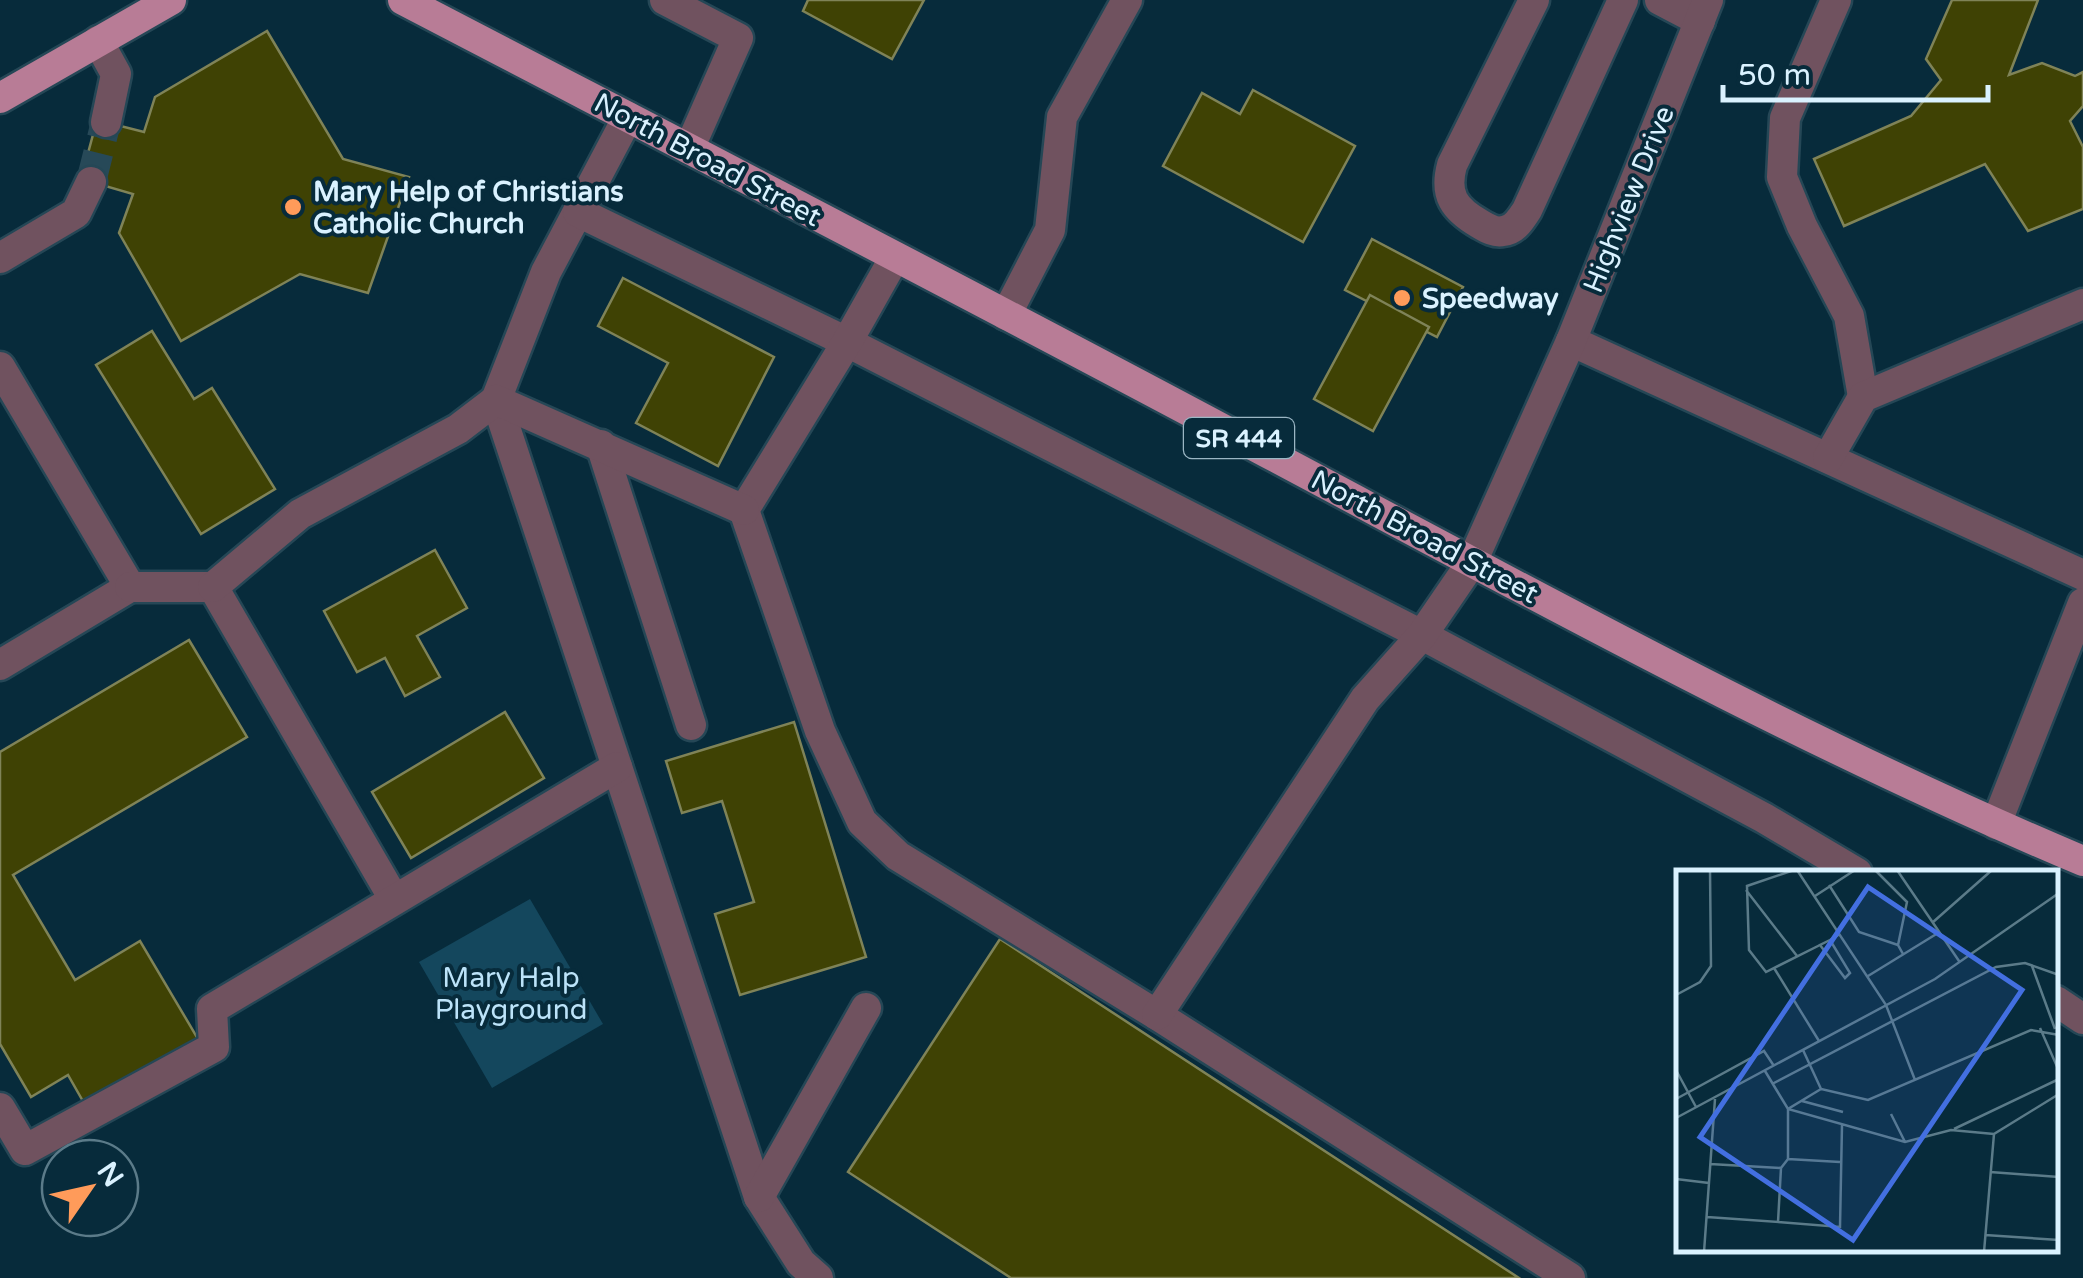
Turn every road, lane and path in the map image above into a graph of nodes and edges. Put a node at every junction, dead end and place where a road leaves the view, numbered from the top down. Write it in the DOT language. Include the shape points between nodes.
graph roads {
  1 [pos="171,0"];
  2 [pos="403,0"];
  3 [pos="665,0"];
  4 [pos="1127,0"];
  5 [pos="1534,0"];
  6 [pos="1623,0"];
  7 [pos="1660,0"];
  8 [pos="1836,0"];
  9 [pos="1704,10"];
  10 [pos="98,42"];
  11 [pos="0,98"];
  12 [pos="628,117"];
  13 [pos="106,122"];
  14 [pos="690,149"];
  15 [pos="91,182"];
  16 [pos="578,212"];
  17 [pos="896,257"];
  18 [pos="0,258"];
  19 [pos="2083,304"];
  20 [pos="1006,314"];
  21 [pos="1571,341"];
  22 [pos="847,342"];
  23 [pos="0,367"];
  24 [pos="1863,397"];
  25 [pos="496,400"];
  26 [pos="601,445"];
  27 [pos="1828,458"];
  28 [pos="744,510"];
  29 [pos="1472,562"];
  30 [pos="2083,575"];
  31 [pos="213,587"];
  32 [pos="130,588"];
  33 [pos="2083,604"];
  34 [pos="1422,634"];
  35 [pos="0,666"];
  36 [pos="691,725"];
  37 [pos="617,766"];
  38 [pos="1996,824"];
  39 [pos="2083,861"];
  40 [pos="1852,870"];
  41 [pos="394,900"];
  42 [pos="2058,1002"];
  43 [pos="866,1008"];
  44 [pos="1158,1015"];
  45 [pos="2083,1019"];
  46 [pos="0,1108"];
  47 [pos="759,1197"];
  48 [pos="818,1278"];
  49 [pos="1570,1278"];
  1 -- 10 [label="main road"];
  2 -- 12 [label="main road, North Broad Street / SR 444"];
  3 -- 14 [label="street" via="738,38"];
  4 -- 20 [label="street" via="1062,117 1050,230"];
  5 -- 6 [label="street" via="1447,184 1453,203 1491,230 1505,232 1527,210"];
  7 -- 9 [label="street"];
  8 -- 24 [label="street" via="1785,118 1782,178 1848,316"];
  9 -- 21 [label="street, Highview Drive"];
  10 -- 11 [label="main road"];
  10 -- 13 [label="street" via="116,74"];
  12 -- 14 [label="main road, North Broad Street / SR 444"];
  12 -- 16 [label="street"];
  14 -- 17 [label="main road, North Broad Street / SR 444"];
  15 -- 18 [label="street" via="76,213"];
  16 -- 22 [label="street"];
  16 -- 25 [label="street" via="546,272"];
  17 -- 20 [label="main road, North Broad Street / SR 444"];
  17 -- 22 [label="street"];
  19 -- 24 [label="street"];
  20 -- 29 [label="main road, North Broad Street / SR 444"];
  21 -- 27 [label="street"];
  21 -- 29 [label="street, Highview Drive"];
  22 -- 28 [label="street"];
  22 -- 34 [label="street"];
  23 -- 32 [label="street"];
  24 -- 27 [label="street"];
  25 -- 26 [label="street"];
  25 -- 31 [label="street" via="458,429 300,514"];
  25 -- 37 [label="street"];
  26 -- 28 [label="street"];
  26 -- 36 [label="street"];
  27 -- 30 [label="street"];
  28 -- 44 [label="street" via="820,731 862,822 898,856"];
  29 -- 34 [label="street, Highview Drive"];
  29 -- 38 [label="main road, North Broad Street / SR 444" via="1722,693"];
  31 -- 32 [label="street"];
  31 -- 41 [label="street"];
  32 -- 35 [label="street"];
  33 -- 38 [label="street"];
  34 -- 40 [label="street"];
  34 -- 44 [label="street, Highview Drive" via="1365,699"];
  37 -- 41 [label="street"];
  37 -- 47 [label="street"];
  38 -- 39 [label="main road, North Broad Street / SR 444"];
  41 -- 46 [label="street" via="212,1008 214,1047 25,1150"];
  42 -- 45 [label="street"];
  43 -- 47 [label="street"];
  44 -- 49 [label="street"];
  47 -- 48 [label="street"];
}
